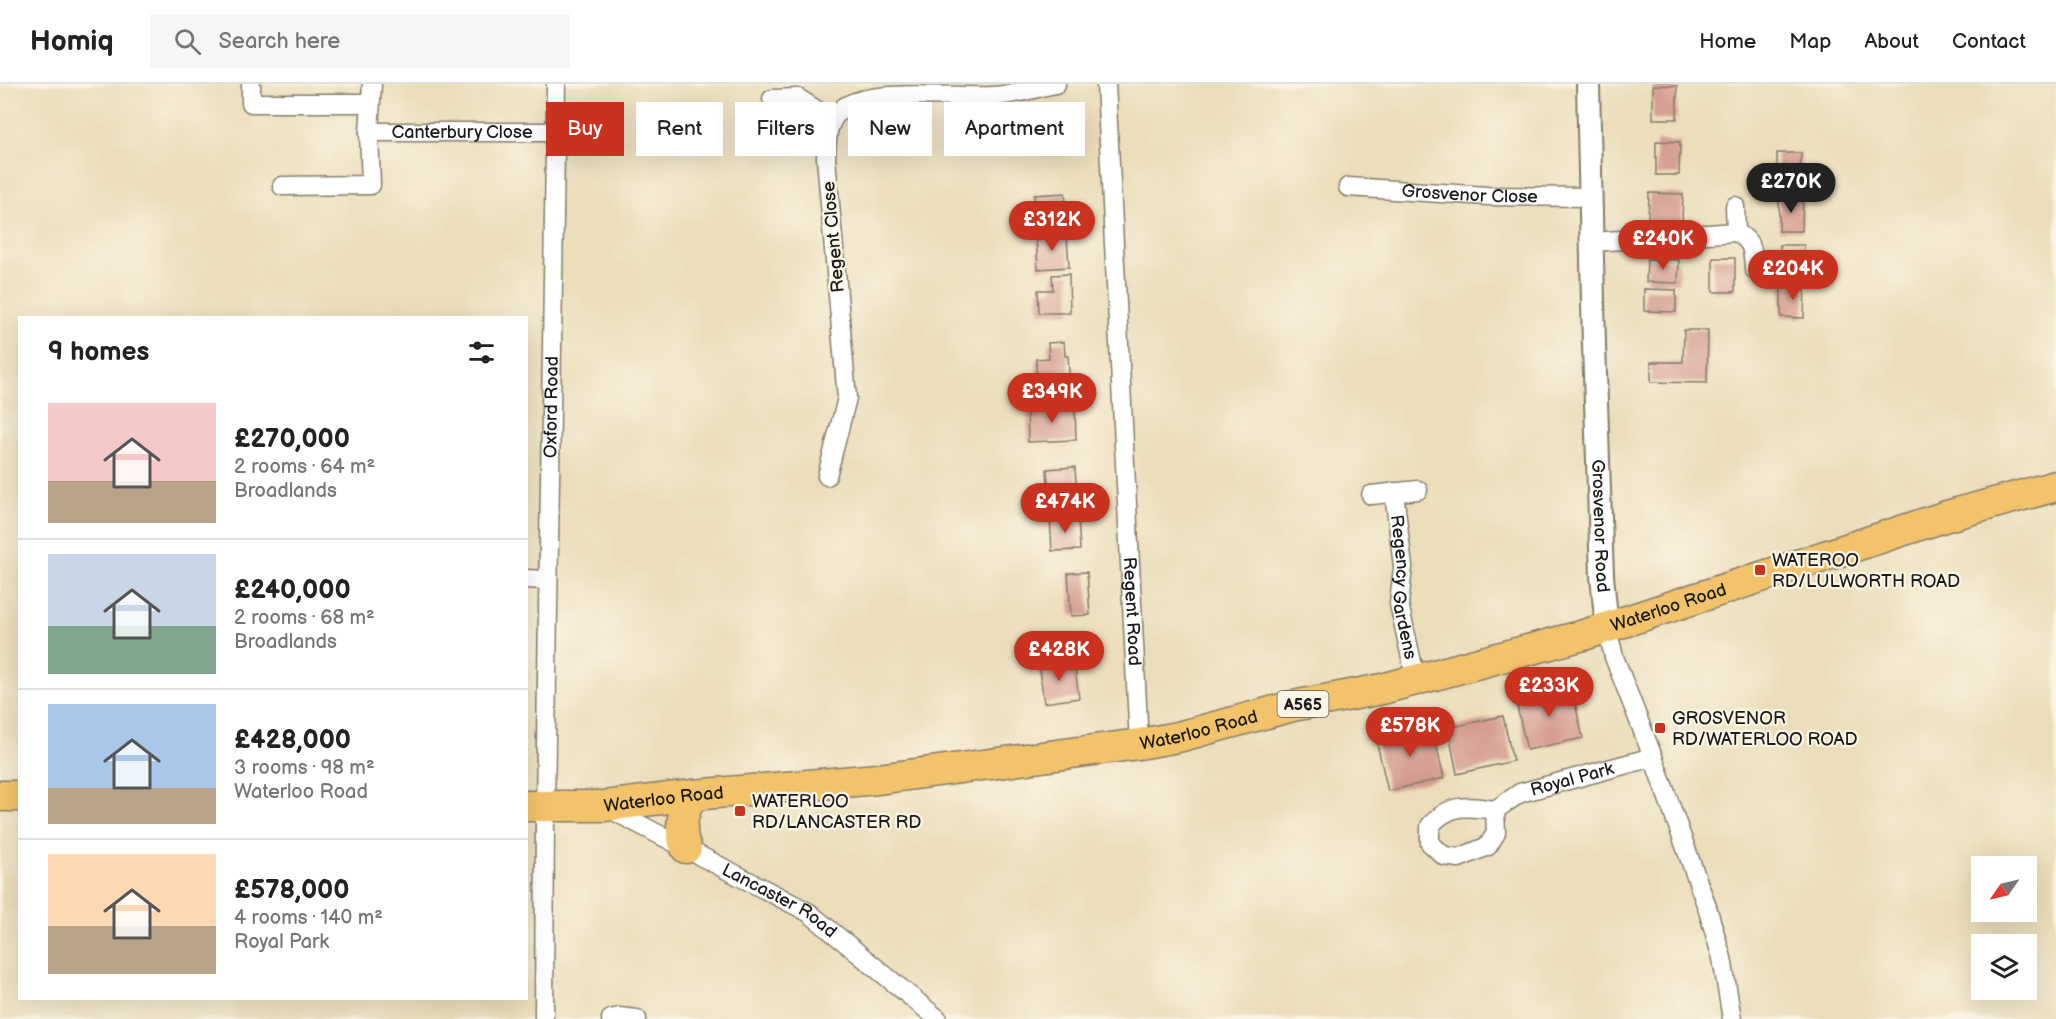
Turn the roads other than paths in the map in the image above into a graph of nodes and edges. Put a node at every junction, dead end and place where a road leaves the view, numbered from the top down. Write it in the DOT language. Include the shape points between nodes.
graph roads {
  1 [pos="251,84"];
  2 [pos="372,84"];
  3 [pos="556,84"];
  4 [pos="1056,84"];
  5 [pos="1106,84"];
  6 [pos="1588,84"];
  7 [pos="772,99"];
  8 [pos="556,102"];
  9 [pos="803,102"];
  10 [pos="370,103"];
  11 [pos="836,116"];
  12 [pos="369,132"];
  13 [pos="546,132"];
  14 [pos="555,156"];
  15 [pos="826,156"];
  16 [pos="282,186"];
  17 [pos="1348,187"];
  18 [pos="1591,197"];
  19 [pos="1735,206"];
  20 [pos="1736,232"];
  21 [pos="1592,242"];
  22 [pos="1754,268"];
  23 [pos="827,476"];
  24 [pos="2056,486"];
  25 [pos="1418,490"];
  26 [pos="1394,492"];
  27 [pos="1371,495"];
  28 [pos="528,579"];
  29 [pos="548,580"];
  30 [pos="1607,628"];
  31 [pos="1416,680"];
  32 [pos="1139,744"];
  33 [pos="1653,757"];
  34 [pos="693,795"];
  35 [pos="0,796"];
  36 [pos="18,796"];
  37 [pos="536,806"];
  38 [pos="604,806"];
  39 [pos="1495,810"];
  40 [pos="686,848"];
  41 [pos="544,1019"];
  42 [pos="611,1019"];
  43 [pos="637,1019"];
  44 [pos="938,1019"];
  45 [pos="1732,1019"];
  1 -- 10 [label="street" via="251,103"];
  2 -- 10 [label="street, Canterbury Close"];
  3 -- 8 [label="street, Oxford Road"];
  4 -- 11 [label="street" via="994,96 856,100"];
  5 -- 32 [label="street, Regent Road"];
  6 -- 18 [label="street, Grosvenor Road"];
  7 -- 9 [label="street"];
  10 -- 12 [label="street, Canterbury Close"];
  12 -- 13 [label="street, Canterbury Close"];
  12 -- 16 [label="street, Canterbury Close" via="371,185"];
  14 -- 29 [label="street, Oxford Road"];
  15 -- 23 [label="street, Regent Close" via="847,398"];
  17 -- 18 [label="street, Grosvenor Close" via="1486,196"];
  18 -- 21 [label="street, Grosvenor Road"];
  19 -- 20 [label="street"];
  20 -- 21 [label="street"];
  20 -- 22 [label="street" via="1753,249"];
  21 -- 30 [label="street, Grosvenor Road"];
  24 -- 30 [label="highway, Waterloo Road / A565" via="1947,516"];
  25 -- 26 [label="street, Regency Gardens"];
  26 -- 27 [label="street, Regency Gardens"];
  26 -- 31 [label="street, Regency Gardens" via="1403,567 1399,604"];
  28 -- 29 [label="street"];
  29 -- 37 [label="street, Oxford Road"];
  30 -- 31 [label="highway, Waterloo Road / A565"];
  30 -- 33 [label="street, Grosvenor Road" via="1614,657"];
  31 -- 32 [label="highway, Waterloo Road / A565"];
  32 -- 34 [label="highway, Waterloo Road / A565" via="878,778"];
  33 -- 39 [label="street, Royal Park" via="1520,793"];
  33 -- 45 [label="street, Grosvenor Road" via="1707,907 1722,958"];
  34 -- 38 [label="highway, Waterloo Road / A565"];
  34 -- 40 [label="highway" via="684,811 680,831"];
  35 -- 36 [label="highway"];
  37 -- 38 [label="highway, Waterloo Road / A565"];
  37 -- 41 [label="street, Oxford Road"];
  38 -- 40 [label="street, Lancaster Road"];
  40 -- 44 [label="street, Lancaster Road" via="808,912"];
  42 -- 43 [label="street"];
}
